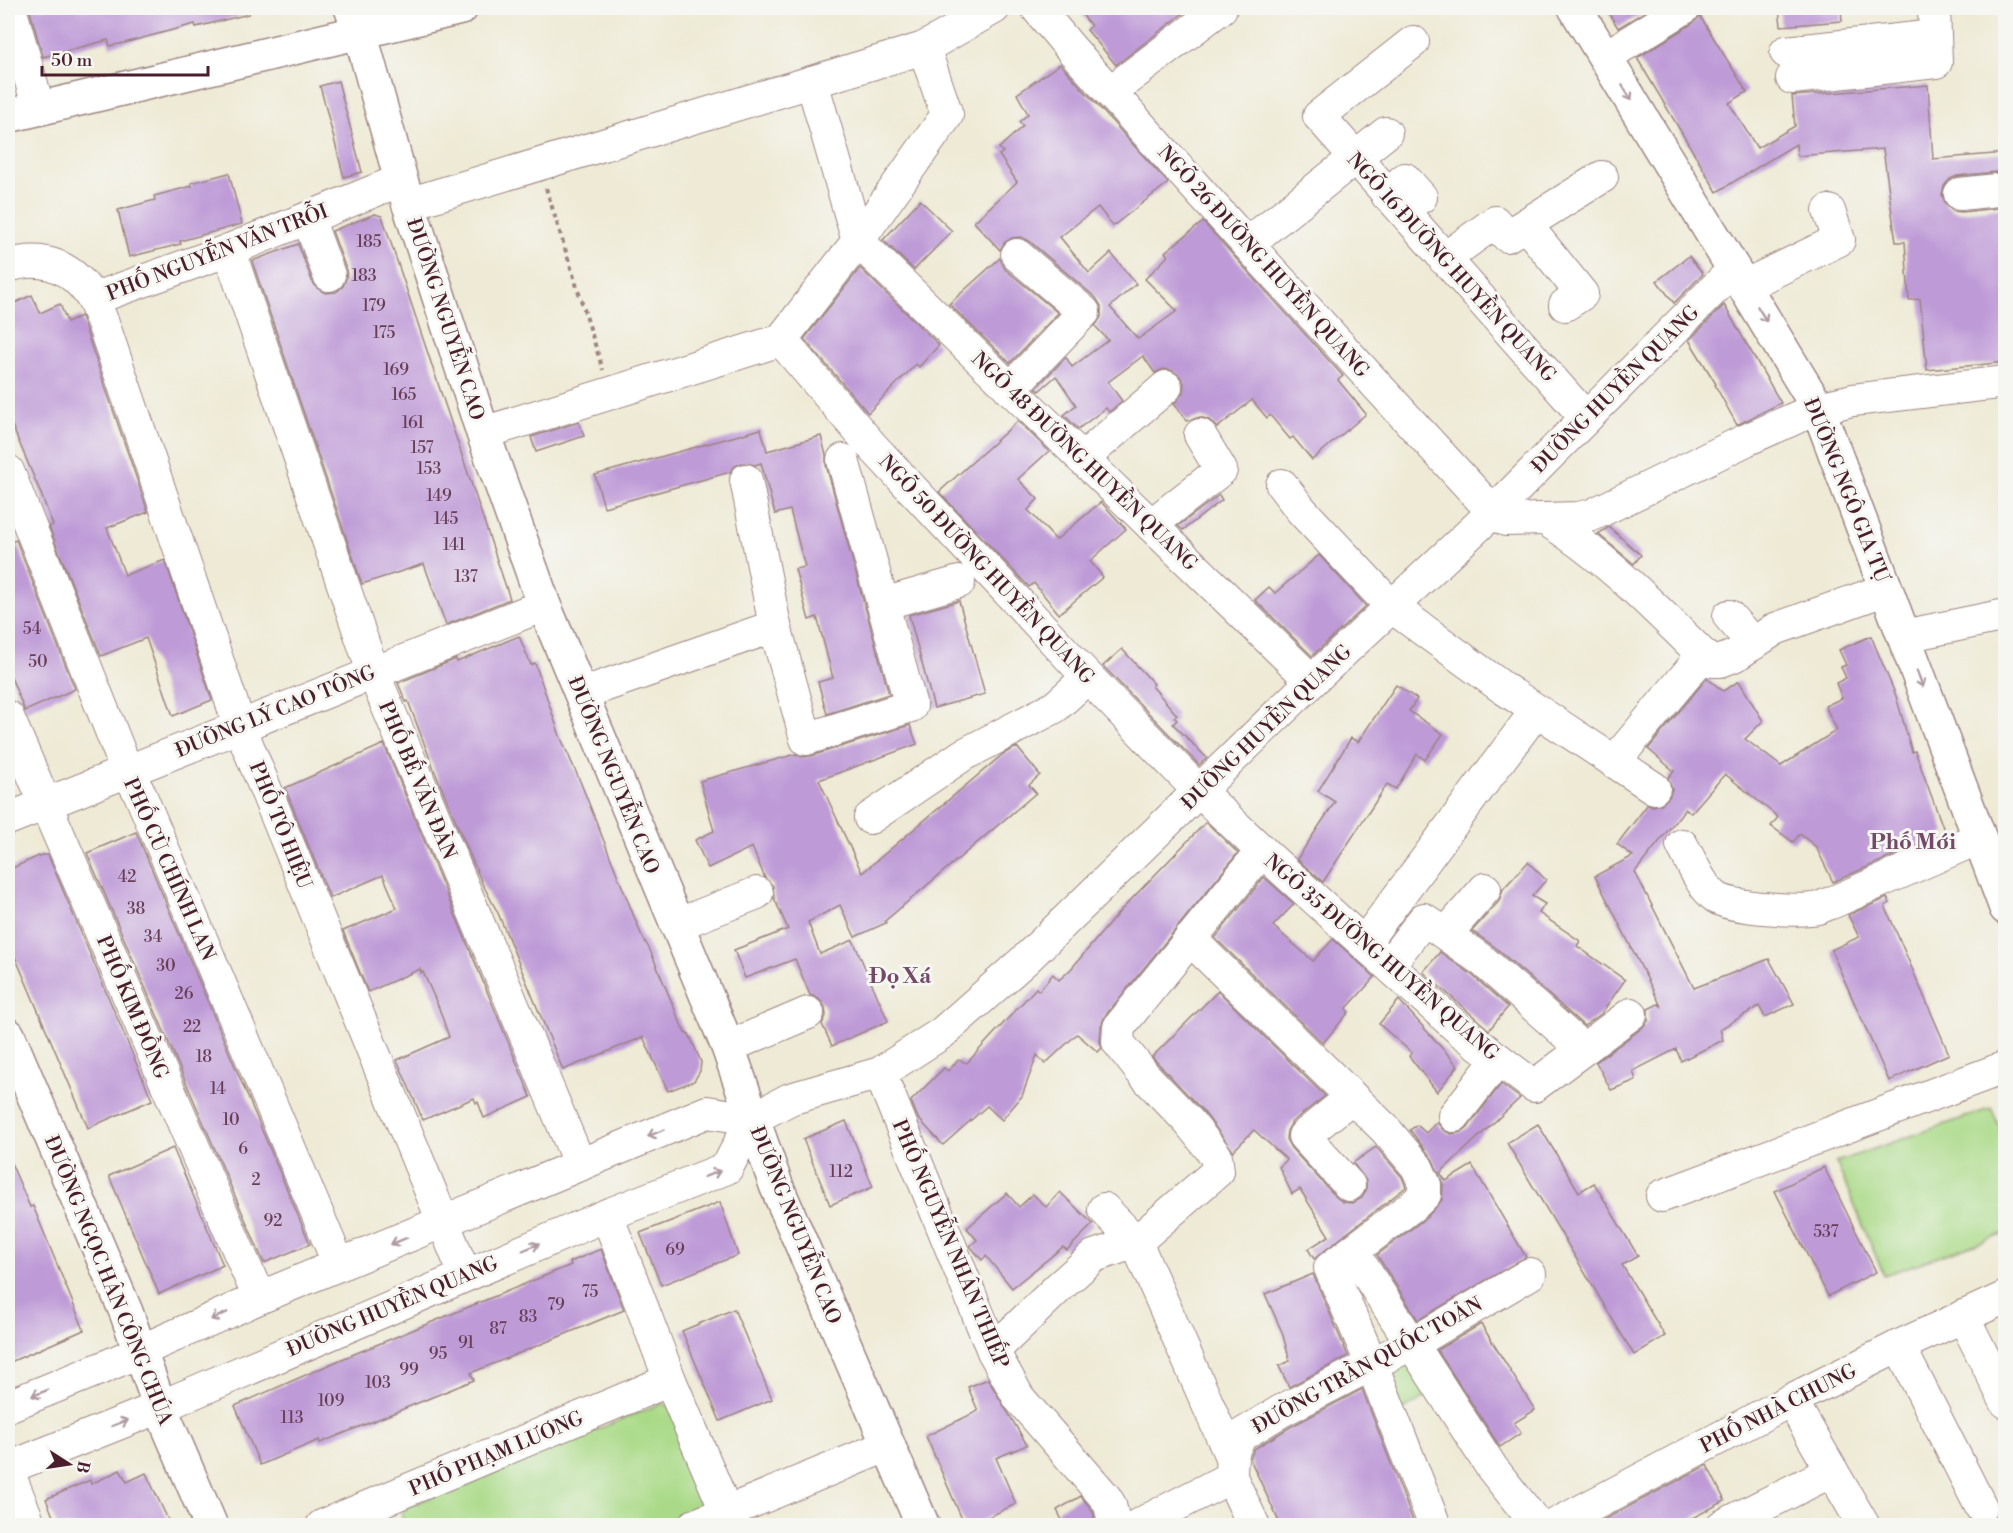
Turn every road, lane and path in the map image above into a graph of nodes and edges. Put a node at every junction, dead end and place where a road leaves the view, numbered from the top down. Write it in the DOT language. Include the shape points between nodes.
graph roads {
  1 [pos="10,8"];
  2 [pos="461,8"];
  3 [pos="994,8"];
  4 [pos="1037,8"];
  5 [pos="1221,8"];
  6 [pos="1575,8"];
  7 [pos="1684,8"];
  8 [pos="356,20"];
  9 [pos="1935,22"];
  10 [pos="1413,42"];
  11 [pos="924,48"];
  12 [pos="1605,57"];
  13 [pos="1789,65"];
  14 [pos="812,81"];
  15 [pos="1110,92"];
  16 [pos="39,109"];
  17 [pos="8,116"];
  18 [pos="1386,133"];
  19 [pos="1356,158"];
  20 [pos="538,164"];
  21 [pos="1602,177"];
  22 [pos="2006,189"];
  23 [pos="404,192"];
  24 [pos="1960,194"];
  25 [pos="1387,195"];
  26 [pos="1421,198"];
  27 [pos="1829,211"];
  28 [pos="308,218"];
  29 [pos="1526,225"];
  30 [pos="858,241"];
  31 [pos="1247,244"];
  32 [pos="228,250"];
  33 [pos="1017,255"];
  34 [pos="1444,259"];
  35 [pos="8,266"];
  36 [pos="329,275"];
  37 [pos="1739,277"];
  38 [pos="93,299"];
  39 [pos="1565,305"];
  40 [pos="781,340"];
  41 [pos="2006,382"];
  42 [pos="1166,387"];
  43 [pos="1010,389"];
  44 [pos="611,393"];
  45 [pos="1818,408"];
  46 [pos="1586,418"];
  47 [pos="483,433"];
  48 [pos="1200,435"];
  49 [pos="1082,459"];
  50 [pos="843,460"];
  51 [pos="8,471"];
  52 [pos="746,480"];
  53 [pos="1282,485"];
  54 [pos="1493,512"];
  55 [pos="1545,519"];
  56 [pos="1151,525"];
  57 [pos="959,582"];
  58 [pos="1887,589"];
  59 [pos="883,604"];
  60 [pos="544,605"];
  61 [pos="1392,607"];
  62 [pos="2006,615"];
  63 [pos="1730,616"];
  64 [pos="775,626"];
  65 [pos="1904,636"];
  66 [pos="1753,644"];
  67 [pos="1707,658"];
  68 [pos="372,672"];
  69 [pos="1088,677"];
  70 [pos="1312,681"];
  71 [pos="581,694"];
  72 [pos="1536,711"];
  73 [pos="8,717"];
  74 [pos="240,726"];
  75 [pos="1614,762"];
  76 [pos="127,771"];
  77 [pos="1654,788"];
  78 [pos="1199,791"];
  79 [pos="45,803"];
  80 [pos="870,818"];
  81 [pos="8,819"];
  82 [pos="1979,837"];
  83 [pos="1682,844"];
  84 [pos="1262,851"];
  85 [pos="1485,889"];
  86 [pos="758,892"];
  87 [pos="2006,908"];
  88 [pos="676,925"];
  89 [pos="1446,934"];
  90 [pos="1190,939"];
  91 [pos="1364,943"];
  92 [pos="1389,966"];
  93 [pos="808,1013"];
  94 [pos="1631,1014"];
  95 [pos="8,1035"];
  96 [pos="728,1047"];
  97 [pos="1583,1049"];
  98 [pos="1498,1059"];
  99 [pos="2006,1067"];
  100 [pos="880,1073"];
  101 [pos="1352,1097"];
  102 [pos="1454,1116"];
  103 [pos="752,1119"];
  104 [pos="580,1166"];
  105 [pos="1349,1185"];
  106 [pos="1662,1196"];
  107 [pos="1104,1209"];
  108 [pos="607,1215"];
  109 [pos="444,1222"];
  110 [pos="1136,1242"];
  111 [pos="1342,1260"];
  112 [pos="339,1265"];
  113 [pos="1530,1274"];
  114 [pos="465,1275"];
  115 [pos="2006,1297"];
  116 [pos="259,1298"];
  117 [pos="1963,1316"];
  118 [pos="1413,1343"];
  119 [pos="1899,1346"];
  120 [pos="140,1351"];
  121 [pos="993,1351"];
  122 [pos="1372,1365"];
  123 [pos="670,1380"];
  124 [pos="1791,1400"];
  125 [pos="2006,1402"];
  126 [pos="8,1406"];
  127 [pos="160,1407"];
  128 [pos="889,1445"];
  129 [pos="1231,1467"];
  130 [pos="8,1469"];
  131 [pos="1832,1471"];
  132 [pos="1981,1507"];
  133 [pos="726,1511"];
  134 [pos="385,1513"];
  135 [pos="30,1526"];
  136 [pos="211,1526"];
  137 [pos="322,1526"];
  138 [pos="693,1526"];
  139 [pos="923,1526"];
  140 [pos="1115,1526"];
  141 [pos="1136,1526"];
  142 [pos="1254,1526"];
  143 [pos="1436,1526"];
  144 [pos="1538,1526"];
  145 [pos="1553,1526"];
  146 [pos="1722,1526"];
  147 [pos="1864,1526"];
  1 -- 16 [label="street"];
  2 -- 8 [label="main road"];
  3 -- 11 [label="street, PHỐ NGUYỄN VĂN TRỖI"];
  4 -- 15 [label="street, NGÕ 26 ĐƯỜNG HUYỀN QUANG"];
  5 -- 15 [label="street"];
  6 -- 12 [label="main road, ĐƯỜNG NGÔ GIA TỰ"];
  7 -- 12 [label="street"];
  8 -- 16 [label="main road"];
  8 -- 23 [label="main road, ĐƯỜNG NGUYỄN CAO"];
  9 -- 13 [label="street" via="1936,62"];
  10 -- 19 [label="street, NGÕ 16 ĐƯỜNG HUYỀN QUANG" via="1319,116"];
  11 -- 14 [label="street, PHỐ NGUYỄN VĂN TRỖI"];
  11 -- 30 [label="street" via="946,115"];
  12 -- 37 [label="main road, ĐƯỜNG NGÔ GIA TỰ, one-way"];
  14 -- 20 [label="street, PHỐ NGUYỄN VĂN TRỖI"];
  14 -- 30 [label="street"];
  15 -- 31 [label="street, NGÕ 26 ĐƯỜNG HUYỀN QUANG"];
  16 -- 17 [label="main road"];
  18 -- 19 [label="street"];
  19 -- 25 [label="street, NGÕ 16 ĐƯỜNG HUYỀN QUANG"];
  19 -- 31 [label="street"];
  20 -- 23 [label="street, PHỐ NGUYỄN VĂN TRỖI"];
  20 -- 44 [label="path"];
  21 -- 29 [label="street"];
  22 -- 24 [label="street"];
  23 -- 28 [label="street, PHỐ NGUYỄN VĂN TRỖI"];
  23 -- 47 [label="main road, ĐƯỜNG NGUYỄN CAO"];
  25 -- 26 [label="street" via="1405,179"];
  25 -- 34 [label="street, NGÕ 16 ĐƯỜNG HUYỀN QUANG"];
  27 -- 37 [label="street, ĐƯỜNG HUYỀN QUANG" via="1839,240"];
  28 -- 32 [label="street, PHỐ NGUYỄN VĂN TRỖI"];
  28 -- 36 [label="street"];
  29 -- 34 [label="street" via="1507,236 1495,222"];
  29 -- 39 [label="street" via="1582,294"];
  30 -- 40 [label="street"];
  30 -- 43 [label="street, NGÕ 48 ĐƯỜNG HUYỀN QUANG"];
  31 -- 54 [label="street, NGÕ 26 ĐƯỜNG HUYỀN QUANG"];
  32 -- 38 [label="street, PHỐ NGUYỄN VĂN TRỖI"];
  32 -- 68 [label="street, PHỐ BẾ VĂN ĐÀN"];
  33 -- 43 [label="street" via="1084,312"];
  34 -- 46 [label="street, NGÕ 16 ĐƯỜNG HUYỀN QUANG"];
  35 -- 38 [label="street, PHỐ NGUYỄN VĂN TRỖI" via="31,260 56,266 79,280"];
  37 -- 45 [label="main road, ĐƯỜNG NGÔ GIA TỰ, one-way"];
  37 -- 46 [label="street, ĐƯỜNG HUYỀN QUANG"];
  38 -- 74 [label="street, PHỐ TÔ HIỆU"];
  40 -- 44 [label="street"];
  40 -- 69 [label="street, NGÕ 50 ĐƯỜNG HUYỀN QUANG" via="872,446"];
  41 -- 45 [label="street" via="1852,400"];
  42 -- 49 [label="street"];
  43 -- 49 [label="street, NGÕ 48 ĐƯỜNG HUYỀN QUANG"];
  44 -- 47 [label="street"];
  45 -- 55 [label="street" via="1592,515"];
  45 -- 58 [label="main road, ĐƯỜNG NGÔ GIA TỰ"];
  46 -- 54 [label="street, ĐƯỜNG HUYỀN QUANG"];
  47 -- 60 [label="main road, ĐƯỜNG NGUYỄN CAO"];
  48 -- 56 [label="street" via="1221,470"];
  49 -- 56 [label="street, NGÕ 48 ĐƯỜNG HUYỀN QUANG"];
  50 -- 59 [label="street"];
  51 -- 76 [label="street, PHỐ CÙ CHÍNH LAN"];
  52 -- 64 [label="street"];
  53 -- 61 [label="street"];
  54 -- 55 [label="street" via="1506,520"];
  54 -- 61 [label="street, ĐƯỜNG HUYỀN QUANG"];
  55 -- 67 [label="street" via="1572,535"];
  56 -- 70 [label="street, NGÕ 48 ĐƯỜNG HUYỀN QUANG"];
  57 -- 59 [label="street"];
  58 -- 65 [label="main road, ĐƯỜNG NGÔ GIA TỰ"];
  58 -- 66 [label="street" via="1775,629"];
  59 -- 64 [label="street" via="911,706 806,739"];
  60 -- 68 [label="street, ĐƯỜNG LÝ CAO TÔNG"];
  60 -- 71 [label="main road, ĐƯỜNG NGUYỄN CAO"];
  61 -- 70 [label="street, ĐƯỜNG HUYỀN QUANG"];
  61 -- 72 [label="street"];
  62 -- 65 [label="street"];
  63 -- 66 [label="street"];
  64 -- 71 [label="street"];
  65 -- 82 [label="main road, ĐƯỜNG NGÔ GIA TỰ, one-way"];
  66 -- 67 [label="street" via="1721,661"];
  67 -- 75 [label="street"];
  68 -- 74 [label="street, ĐƯỜNG LÝ CAO TÔNG"];
  68 -- 104 [label="street, PHỐ BẾ VĂN ĐÀN"];
  69 -- 78 [label="street, NGÕ 50 ĐƯỜNG HUYỀN QUANG"];
  69 -- 80 [label="street" via="1055,707 963,756"];
  70 -- 78 [label="street, ĐƯỜNG HUYỀN QUANG"];
  71 -- 88 [label="main road, ĐƯỜNG NGUYỄN CAO"];
  72 -- 75 [label="street"];
  72 -- 91 [label="street"];
  73 -- 79 [label="street, PHỐ KIM ĐỒNG"];
  74 -- 76 [label="street, ĐƯỜNG LÝ CAO TÔNG"];
  74 -- 109 [label="street, PHỐ TÔ HIỆU"];
  75 -- 77 [label="street"];
  76 -- 79 [label="street, ĐƯỜNG LÝ CAO TÔNG"];
  76 -- 112 [label="street, PHỐ CÙ CHÍNH LAN"];
  78 -- 84 [label="street, NGÕ 35 ĐƯỜNG HUYỀN QUANG"];
  78 -- 100 [label="street, ĐƯỜNG HUYỀN QUANG" via="1026,959 942,1033"];
  79 -- 81 [label="street, ĐƯỜNG LÝ CAO TÔNG"];
  79 -- 116 [label="street, PHỐ KIM ĐỒNG"];
  82 -- 83 [label="street" via="1831,903 1804,909 1764,908 1719,899 1704,886"];
  82 -- 87 [label="main road, ĐƯỜNG NGÔ GIA TỰ"];
  84 -- 90 [label="street"];
  84 -- 91 [label="street, NGÕ 35 ĐƯỜNG HUYỀN QUANG"];
  85 -- 89 [label="street"];
  86 -- 88 [label="street"];
  88 -- 96 [label="main road, ĐƯỜNG NGUYỄN CAO"];
  89 -- 92 [label="street" via="1424,919"];
  89 -- 97 [label="street" via="1483,960"];
  90 -- 101 [label="street"];
  90 -- 110 [label="street" via="1119,1027 1118,1042 1216,1156 1218,1171"];
  91 -- 92 [label="street, NGÕ 35 ĐƯỜNG HUYỀN QUANG"];
  92 -- 98 [label="street, NGÕ 35 ĐƯỜNG HUYỀN QUANG" via="1461,1032"];
  93 -- 96 [label="street"];
  94 -- 97 [label="street, NGÕ 35 ĐƯỜNG HUYỀN QUANG"];
  95 -- 120 [label="main road, ĐƯỜNG NGỌC HÂN CÔNG CHÚA"];
  96 -- 103 [label="main road, ĐƯỜNG NGUYỄN CAO"];
  97 -- 98 [label="street, NGÕ 35 ĐƯỜNG HUYỀN QUANG" via="1534,1086"];
  98 -- 102 [label="street"];
  99 -- 106 [label="street"];
  100 -- 103 [label="street, ĐƯỜNG HUYỀN QUANG" via="790,1099"];
  100 -- 121 [label="street, PHỐ NGUYỄN NHÂN THIẾP"];
  101 -- 105 [label="street" via="1304,1136"];
  101 -- 111 [label="street" via="1386,1129 1417,1167 1425,1194"];
  103 -- 104 [label="street, one-way" via="707,1112"];
  108 -- 103 [label="street, ĐƯỜNG HUYỀN QUANG, one-way" via="728,1168"];
  103 -- 128 [label="main road, ĐƯỜNG NGUYỄN CAO" via="776,1185"];
  104 -- 109 [label="street"];
  107 -- 110 [label="street"];
  114 -- 108 [label="street, ĐƯỜNG HUYỀN QUANG, one-way"];
  108 -- 123 [label="street"];
  109 -- 112 [label="street, one-way"];
  109 -- 114 [label="street, PHỐ TÔ HIỆU"];
  110 -- 121 [label="street" via="1094,1256"];
  110 -- 129 [label="street"];
  111 -- 118 [label="street"];
  111 -- 122 [label="street"];
  112 -- 116 [label="street"];
  113 -- 118 [label="street, ĐƯỜNG TRẦN QUỐC TOẢN"];
  114 -- 127 [label="street, ĐƯỜNG HUYỀN QUANG"];
  115 -- 117 [label="street, PHỐ NHÀ CHUNG"];
  116 -- 120 [label="street, one-way"];
  117 -- 119 [label="street, PHỐ NHÀ CHUNG"];
  117 -- 125 [label="street"];
  118 -- 122 [label="street, ĐƯỜNG TRẦN QUỐC TOẢN"];
  118 -- 144 [label="street" via="1492,1468"];
  119 -- 124 [label="street, PHỐ NHÀ CHUNG"];
  119 -- 132 [label="street"];
  120 -- 126 [label="street, one-way"];
  120 -- 127 [label="main road, ĐƯỜNG NGỌC HÂN CÔNG CHÚA"];
  121 -- 140 [label="street, PHỐ NGUYỄN NHÂN THIẾP" via="1019,1398 1105,1497"];
  122 -- 129 [label="street, ĐƯỜNG TRẦN QUỐC TOẢN" via="1243,1434"];
  122 -- 143 [label="street"];
  123 -- 133 [label="street"];
  123 -- 134 [label="street, PHỐ PHẠM LƯƠNG"];
  124 -- 131 [label="street"];
  124 -- 145 [label="street, PHỐ NHÀ CHUNG"];
  130 -- 127 [label="street, ĐƯỜNG HUYỀN QUANG, one-way"];
  127 -- 136 [label="main road, ĐƯỜNG NGỌC HÂN CÔNG CHÚA"];
  128 -- 133 [label="street"];
  128 -- 139 [label="main road, ĐƯỜNG NGUYỄN CAO"];
  129 -- 141 [label="street"];
  129 -- 142 [label="street"];
  130 -- 135 [label="street"];
  131 -- 146 [label="street"];
  131 -- 147 [label="street"];
  133 -- 138 [label="street"];
  134 -- 137 [label="street, PHỐ PHẠM LƯƠNG"];
}
